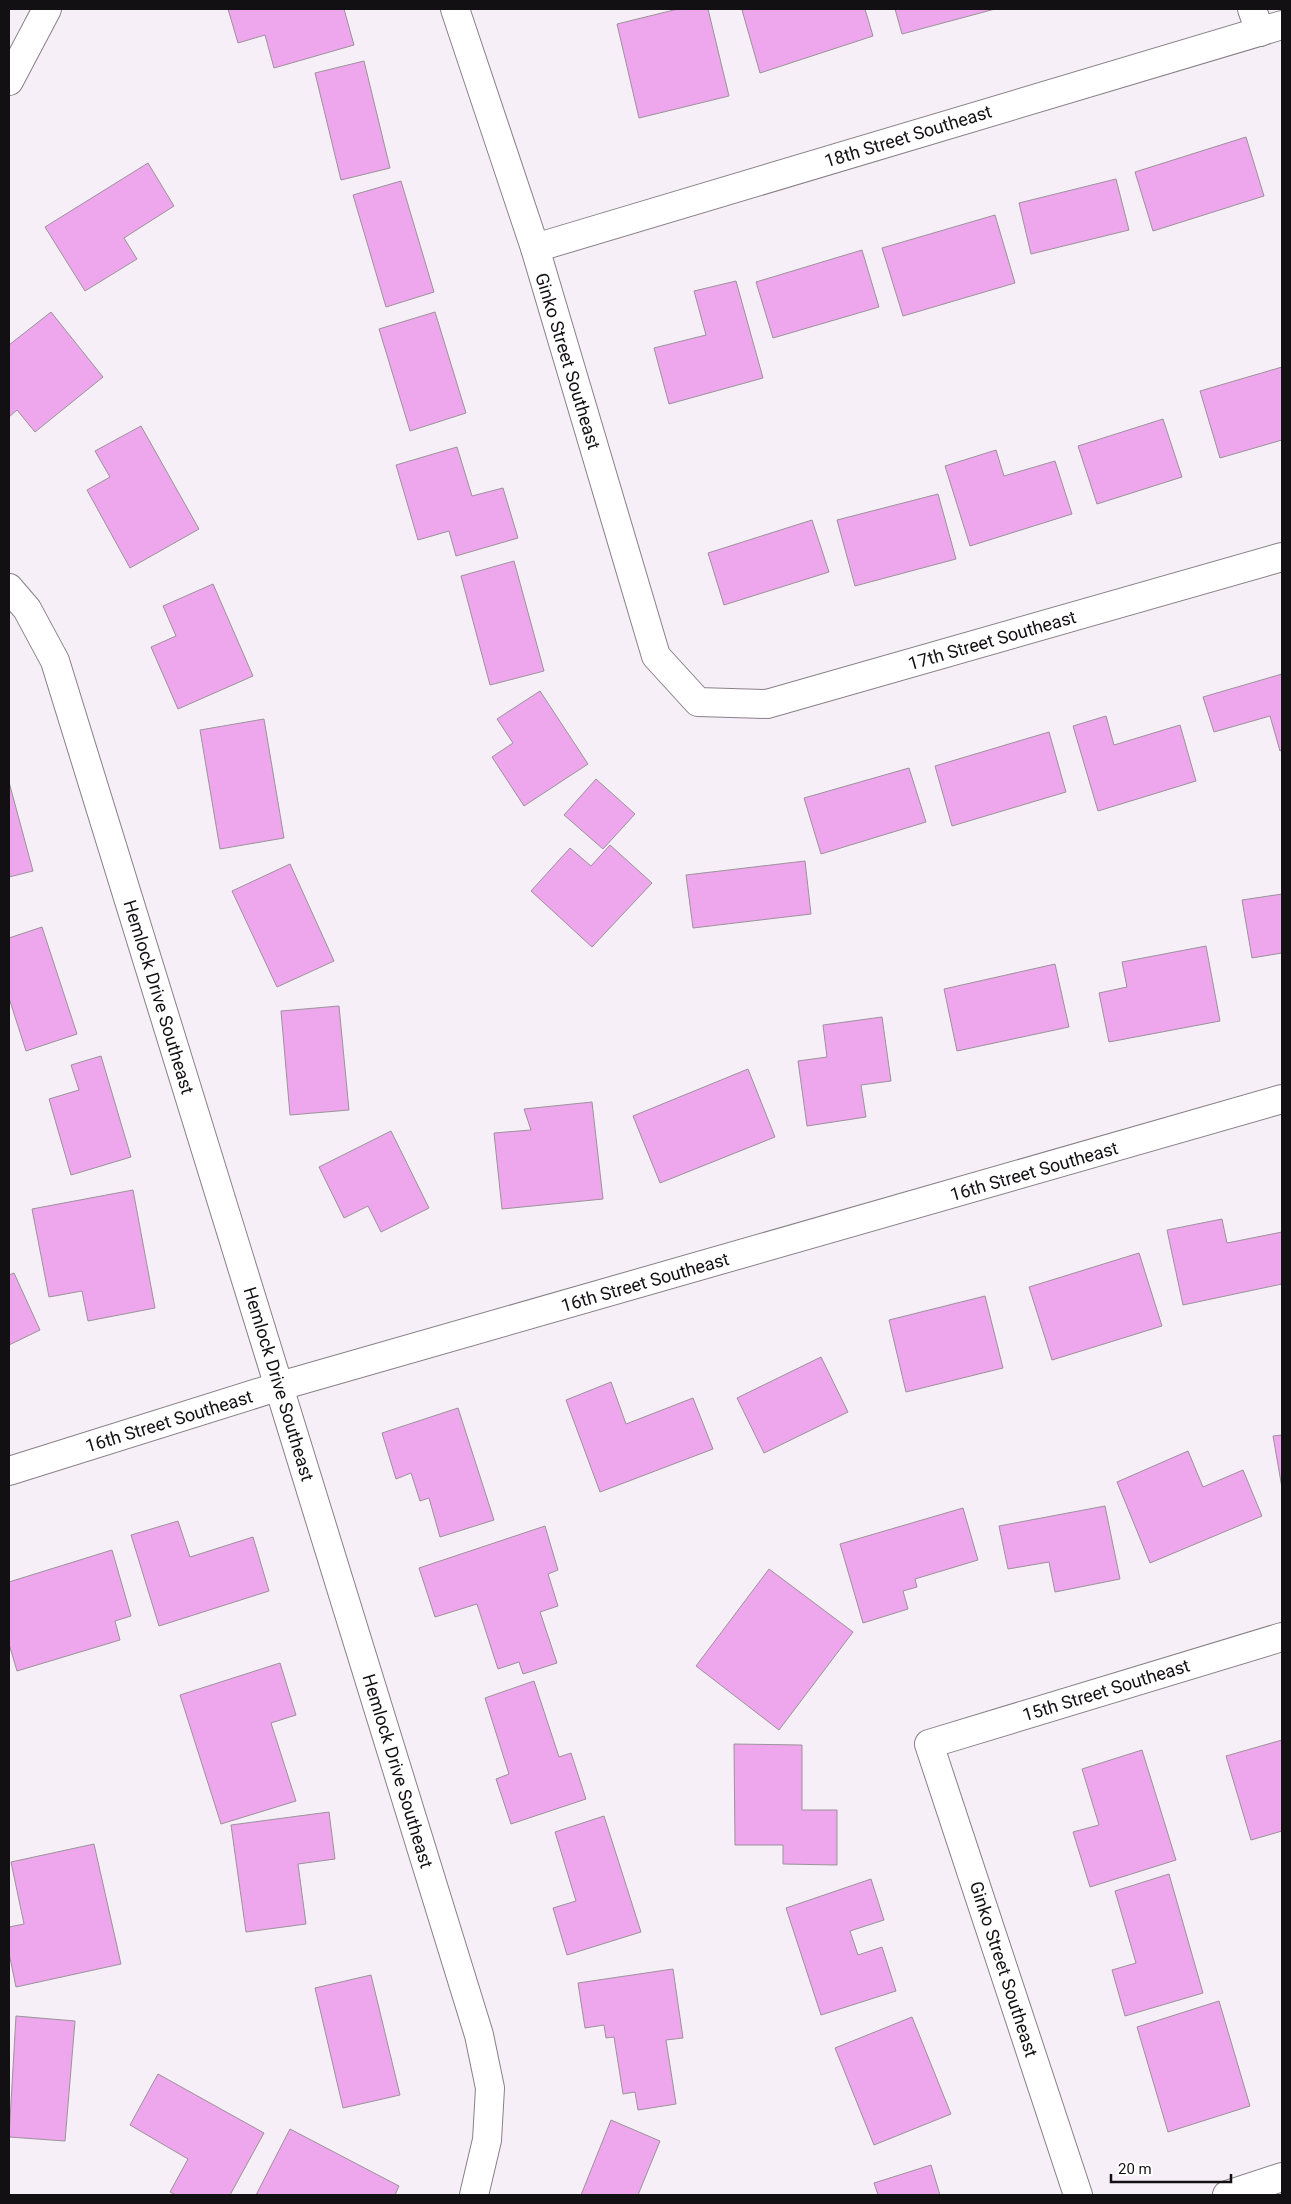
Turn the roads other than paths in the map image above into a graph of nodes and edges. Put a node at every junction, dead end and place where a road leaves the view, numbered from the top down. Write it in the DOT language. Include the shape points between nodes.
graph roads {
  1 [pos="47,9"];
  2 [pos="455,9"];
  3 [pos="1265,22"];
  4 [pos="9,81"];
  5 [pos="534,248"];
  6 [pos="1282,557"];
  7 [pos="9,588"];
  8 [pos="698,702"];
  9 [pos="1282,1100"];
  10 [pos="280,1386"];
  11 [pos="9,1471"];
  12 [pos="1282,1636"];
  13 [pos="929,1744"];
  14 [pos="1282,2177"];
  15 [pos="474,2195"];
  16 [pos="1078,2195"];
  17 [pos="1227,2195"];
  1 -- 4 [label="street"];
  2 -- 5 [label="street, Ginko Street Southeast"];
  3 -- 5 [label="street, 18th Street Southeast"];
  5 -- 8 [label="street, Ginko Street Southeast" via="656,656"];
  6 -- 8 [label="street, 17th Street Southeast" via="767,704"];
  7 -- 10 [label="street, Hemlock Drive Southeast" via="27,610 55,661"];
  9 -- 10 [label="street, 16th Street Southeast"];
  10 -- 11 [label="street, 16th Street Southeast"];
  10 -- 15 [label="street, Hemlock Drive Southeast" via="480,2035 490,2088 487,2140"];
  12 -- 13 [label="street, 15th Street Southeast"];
  13 -- 16 [label="street, Ginko Street Southeast"];
  14 -- 17 [label="street"];
}
